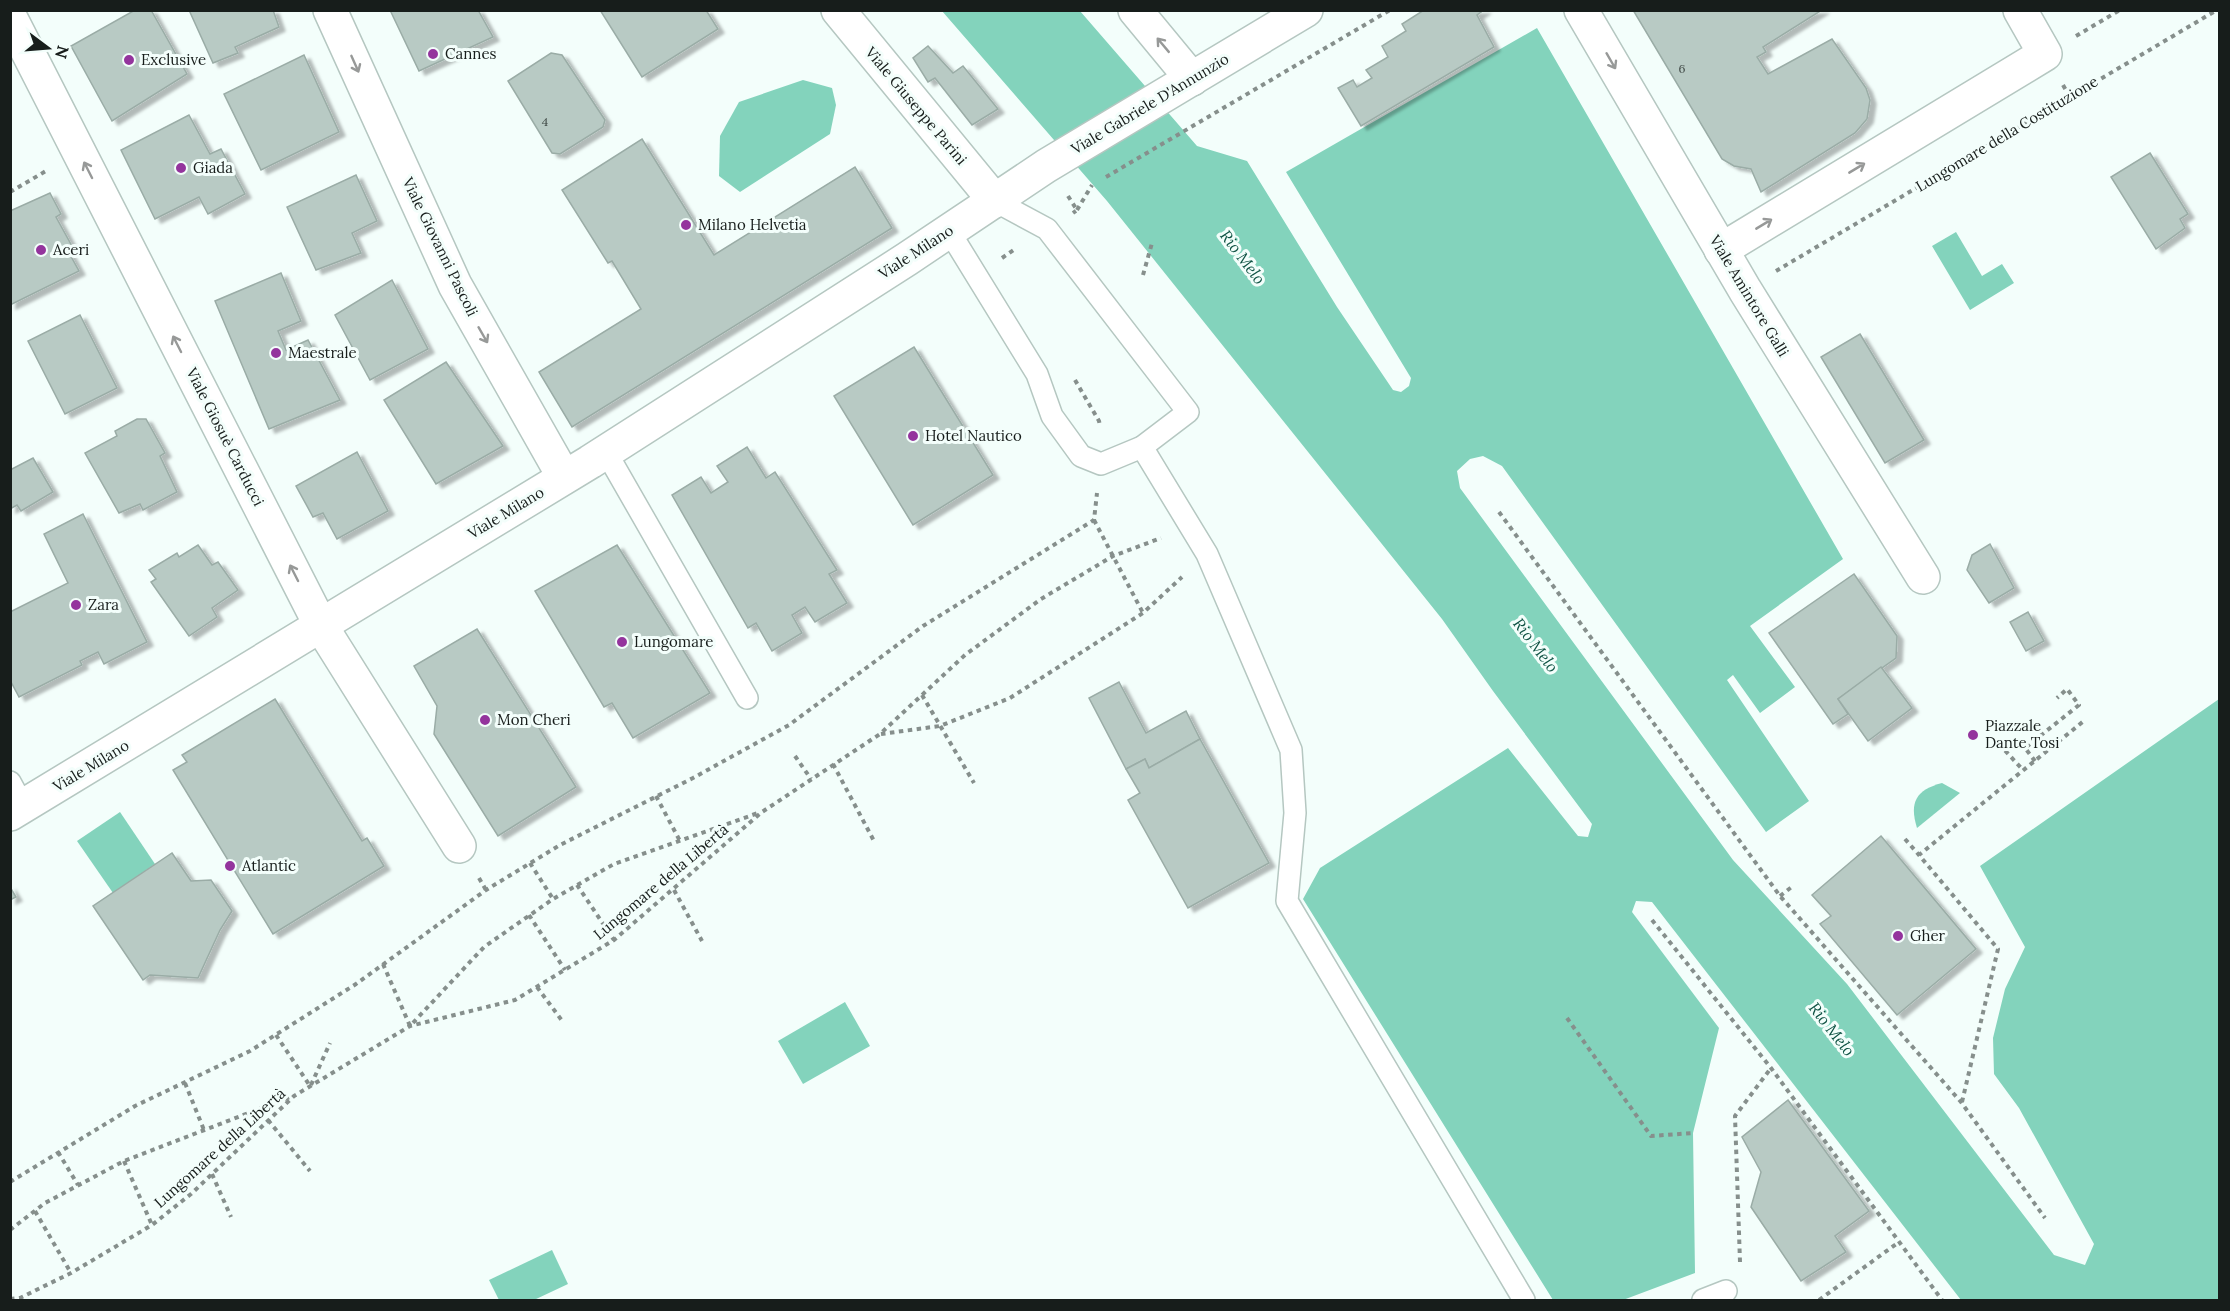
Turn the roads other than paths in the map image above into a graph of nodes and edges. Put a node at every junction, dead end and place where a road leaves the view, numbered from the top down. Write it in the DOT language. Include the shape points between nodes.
graph roads {
  1 [pos="330,10"];
  2 [pos="838,10"];
  3 [pos="1135,10"];
  4 [pos="1306,10"];
  5 [pos="1581,10"];
  6 [pos="2020,10"];
  7 [pos="10,17"];
  8 [pos="1192,79"];
  9 [pos="995,201"];
  10 [pos="949,231"];
  11 [pos="1721,250"];
  12 [pos="1142,447"];
  13 [pos="606,452"];
  14 [pos="564,477"];
  15 [pos="1923,577"];
  16 [pos="321,626"];
  17 [pos="747,698"];
  18 [pos="15,801"];
  19 [pos="459,846"];
  20 [pos="1726,1292"];
  21 [pos="1524,1300"];
  22 [pos="1703,1300"];
  1 -- 14 [label="street, Viale Giovanni Pascoli, one-way" via="455,285"];
  2 -- 9 [label="street, Viale Giuseppe Parini"];
  8 -- 3 [label="street, one-way"];
  4 -- 8 [label="street, Viale Gabriele D'Annunzio"];
  5 -- 11 [label="street, Viale Amintore Galli, one-way"];
  11 -- 6 [label="street, one-way" via="2045,54"];
  16 -- 7 [label="street, Viale Giosuè Carducci, one-way"];
  8 -- 9 [label="street, Viale Gabriele D'Annunzio"];
  9 -- 10 [label="street, Viale Milano"];
  9 -- 12 [label="lane" via="1047,229 1188,412"];
  10 -- 12 [label="lane" via="1037,374 1052,416 1080,456 1101,464"];
  10 -- 13 [label="street, Viale Milano"];
  11 -- 15 [label="street, Viale Amintore Galli"];
  12 -- 21 [label="lane" via="1207,554 1291,750 1295,813 1287,901"];
  13 -- 14 [label="street, Viale Milano"];
  13 -- 17 [label="lane"];
  14 -- 16 [label="street, Viale Milano"];
  16 -- 18 [label="street, Viale Milano"];
  16 -- 19 [label="street, Viale Giosuè Carducci"];
  20 -- 22 [label="lane"];
}
